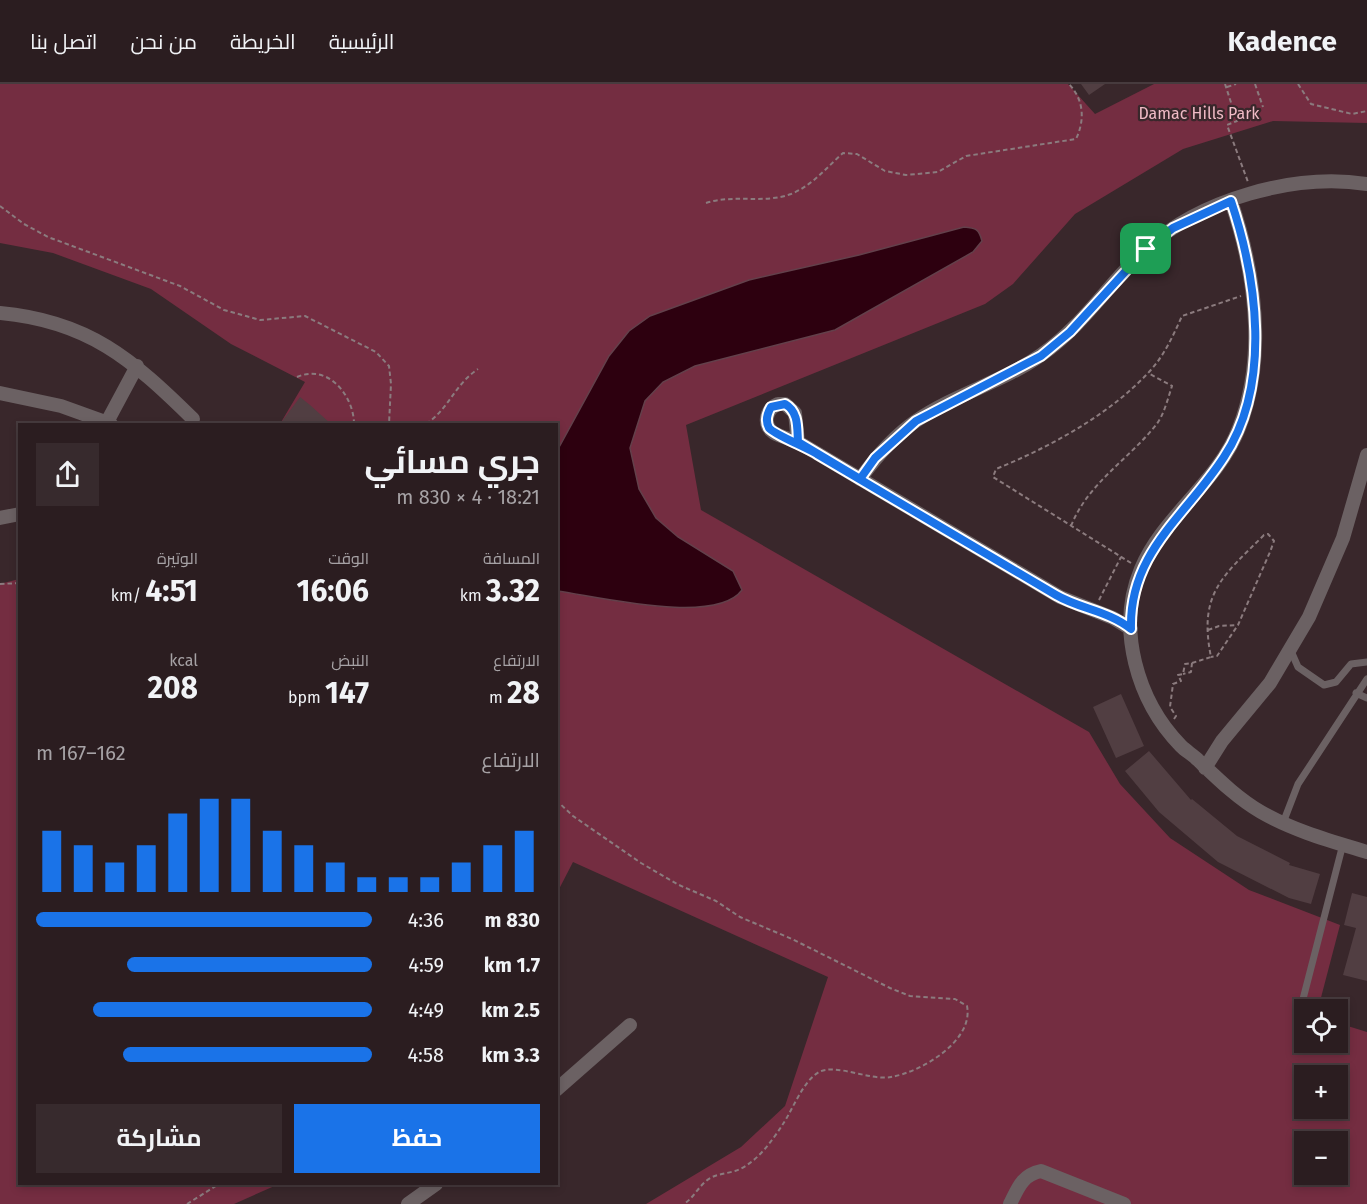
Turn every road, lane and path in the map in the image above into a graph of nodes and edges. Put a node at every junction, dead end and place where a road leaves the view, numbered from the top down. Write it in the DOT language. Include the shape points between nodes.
graph roads {
  1 [pos="1069,84"];
  2 [pos="1236,84"];
  3 [pos="1255,84"];
  4 [pos="1298,84"];
  5 [pos="1226,86"];
  6 [pos="1263,107"];
  7 [pos="1367,111"];
  8 [pos="1367,184"];
  9 [pos="1252,194"];
  10 [pos="1231,201"];
  11 [pos="706,203"];
  12 [pos="0,206"];
  13 [pos="1252,292"];
  14 [pos="0,313"];
  15 [pos="137,366"];
  16 [pos="478,369"];
  17 [pos="1148,372"];
  18 [pos="297,377"];
  19 [pos="0,393"];
  20 [pos="193,419"];
  21 [pos="109,423"];
  22 [pos="354,423"];
  23 [pos="389,423"];
  24 [pos="428,423"];
  25 [pos="798,442"];
  26 [pos="1367,454"];
  27 [pos="860,479"];
  28 [pos="18,514"];
  29 [pos="0,518"];
  30 [pos="1071,526"];
  31 [pos="1121,557"];
  32 [pos="1141,570"];
  33 [pos="18,583"];
  34 [pos="0,584"];
  35 [pos="1132,606"];
  36 [pos="1100,613"];
  37 [pos="1238,625"];
  38 [pos="1131,629"];
  39 [pos="1208,630"];
  40 [pos="1291,651"];
  41 [pos="1211,657"];
  42 [pos="1192,663"];
  43 [pos="1367,663"];
  44 [pos="1183,674"];
  45 [pos="1367,679"];
  46 [pos="1356,693"];
  47 [pos="1367,698"];
  48 [pos="1166,728"];
  49 [pos="1201,764"];
  50 [pos="558,802"];
  51 [pos="1283,823"];
  52 [pos="1343,844"];
  53 [pos="1367,852"];
  54 [pos="1303,999"];
  55 [pos="630,1025"];
  56 [pos="558,1088"];
  57 [pos="217,1185"];
  58 [pos="435,1185"];
  59 [pos="187,1204"];
  60 [pos="408,1204"];
  61 [pos="684,1204"];
  62 [pos="1010,1204"];
  63 [pos="1124,1204"];
  1 -- 11 [label="path" via="1082,109 1082,126 1076,139 966,156 938,172 906,175 885,171 857,153 843,153 818,179 790,194"];
  2 -- 5 [label="path"];
  3 -- 6 [label="path"];
  4 -- 7 [label="path" via="1311,104 1352,114"];
  5 -- 9 [label="path" via="1238,121 1227,125"];
  8 -- 9 [label="street" via="1309,183"];
  9 -- 10 [label="street"];
  10 -- 13 [label="street" via="1242,234"];
  10 -- 27 [label="street" via="1173,228 1146,249 1070,332 1041,356 916,421"];
  12 -- 23 [label="path" via="48,237 180,286 225,310 260,320 305,316 376,352 389,366"];
  13 -- 17 [label="path" via="1182,316 1163,354"];
  13 -- 32 [label="street" via="1252,371 1239,429 1225,456 1161,536"];
  14 -- 15 [label="street" via="68,327"];
  15 -- 20 [label="street"];
  15 -- 21 [label="street"];
  16 -- 24 [label="path" via="455,388 438,417"];
  17 -- 30 [label="path" via="1172,386 1158,423 1092,489"];
  17 -- 30 [label="path" via="1098,414 1044,449 996,469 993,477"];
  18 -- 22 [label="path" via="318,376 338,384 351,401"];
  19 -- 21 [label="street" via="61,406"];
  25 -- 27 [label="street"];
  26 -- 40 [label="street" via="1326,583"];
  27 -- 36 [label="street" via="1060,597"];
  28 -- 29 [label="street"];
  30 -- 31 [label="path"];
  31 -- 32 [label="path"];
  31 -- 36 [label="path"];
  32 -- 35 [label="street"];
  33 -- 34 [label="path"];
  35 -- 36 [label="street"];
  35 -- 38 [label="street"];
  36 -- 38 [label="street"];
  37 -- 39 [label="path"];
  37 -- 39 [label="path" via="1270,552 1273,538 1268,534 1226,571 1214,592"];
  37 -- 41 [label="path" via="1216,656"];
  38 -- 48 [label="street" via="1138,674"];
  39 -- 41 [label="path"];
  40 -- 43 [label="lane" via="1298,667 1324,685 1336,682 1351,664"];
  40 -- 49 [label="street"];
  41 -- 42 [label="path"];
  42 -- 44 [label="path" via="1185,664"];
  42 -- 44 [label="path" via="1191,672"];
  44 -- 48 [label="path" via="1178,675 1181,681 1173,684 1170,707 1176,716"];
  45 -- 46 [label="lane"];
  46 -- 47 [label="lane"];
  46 -- 51 [label="lane" via="1298,784"];
  48 -- 49 [label="street"];
  49 -- 51 [label="street" via="1239,798"];
  50 -- 61 [label="path" via="641,863 740,917 910,996 955,999 967,1006 969,1017 962,1033 946,1051 921,1066 891,1077 820,1071 809,1080 776,1135 755,1159 706,1181"];
  51 -- 52 [label="street"];
  52 -- 53 [label="street"];
  52 -- 54 [label="lane"];
  55 -- 56 [label="street"];
  57 -- 59 [label="path"];
  58 -- 60 [label="street"];
  62 -- 63 [label="street" via="1022,1179 1041,1171"];
}
